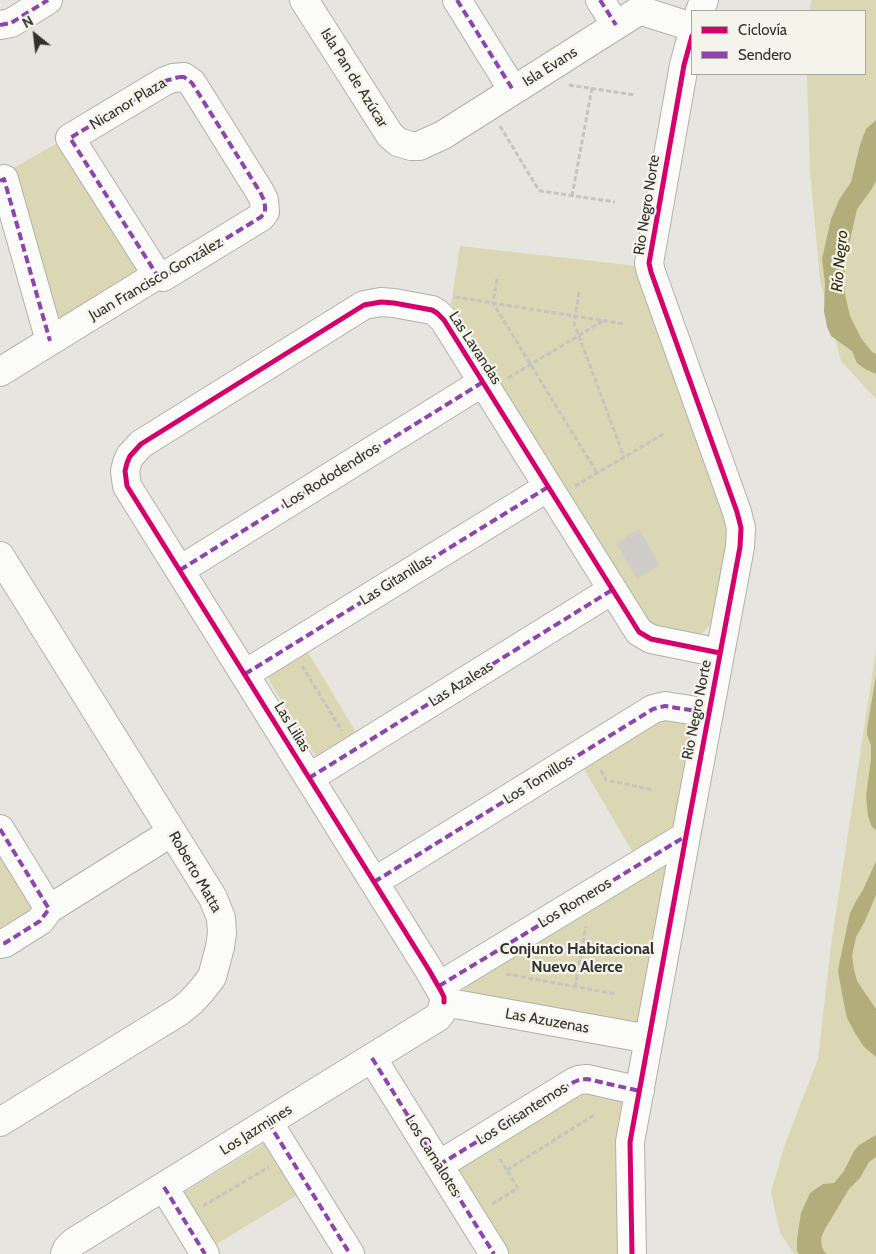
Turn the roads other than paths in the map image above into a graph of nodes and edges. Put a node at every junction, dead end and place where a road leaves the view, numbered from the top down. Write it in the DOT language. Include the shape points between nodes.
graph roads {
  1 [pos="48,0"];
  2 [pos="304,0"];
  3 [pos="457,0"];
  4 [pos="600,0"];
  5 [pos="0,25"];
  6 [pos="616,25"];
  7 [pos="691,27"];
  8 [pos="691,40"];
  9 [pos="522,85"];
  10 [pos="411,146"];
  11 [pos="0,181"];
  12 [pos="261,217"];
  13 [pos="158,275"];
  14 [pos="50,341"];
  15 [pos="0,372"];
  16 [pos="485,386"];
  17 [pos="127,463"];
  18 [pos="551,492"];
  19 [pos="0,556"];
  20 [pos="180,570"];
  21 [pos="612,590"];
  22 [pos="720,653"];
  23 [pos="245,674"];
  24 [pos="709,713"];
  25 [pos="309,778"];
  26 [pos="0,829"];
  27 [pos="172,832"];
  28 [pos="686,836"];
  29 [pos="374,882"];
  30 [pos="49,909"];
  31 [pos="0,944"];
  32 [pos="442,994"];
  33 [pos="649,1039"];
  34 [pos="372,1058"];
  35 [pos="640,1091"];
  36 [pos="0,1122"];
  37 [pos="268,1122"];
  38 [pos="439,1165"];
  39 [pos="164,1187"];
  40 [pos="198,1243"];
  41 [pos="65,1254"];
  42 [pos="350,1254"];
  43 [pos="494,1254"];
  44 [pos="632,1254"];
  1 -- 5 [label="street" via="11,23"];
  2 -- 10 [label="street, Isla Pan de Azúcar" via="390,135"];
  3 -- 9 [label="street"];
  4 -- 6 [label="street"];
  6 -- 7 [label="street, Isla Evans" via="642,11"];
  6 -- 9 [label="street, Isla Evans"];
  8 -- 22 [label="street, Rio Negro Norte" via="650,263 741,528"];
  9 -- 10 [label="street, Isla Evans" via="443,135 419,146"];
  11 -- 14 [label="street" via="4,179"];
  12 -- 13 [label="street, Juan Francisco González" via="163,276"];
  12 -- 13 [label="street, Nicanor Plaza" via="265,212 264,200 192,83 184,77 166,80 70,138"];
  13 -- 14 [label="street, Juan Francisco González"];
  14 -- 15 [label="street, Juan Francisco González"];
  16 -- 17 [label="street, Las Lavandas" via="437,312 394,302 364,305 140,444"];
  16 -- 18 [label="street, Las Lavandas"];
  16 -- 20 [label="street, Los Rododendros"];
  17 -- 20 [label="street, Las Lilias" via="127,486"];
  18 -- 21 [label="street, Las Lavandas"];
  18 -- 23 [label="street, Las Gitanillas"];
  19 -- 27 [label="street, Roberto Matta"];
  20 -- 23 [label="street, Las Lilias"];
  21 -- 22 [label="street, Las Lavandas" via="642,635"];
  21 -- 25 [label="street, Las Azaleas"];
  22 -- 24 [label="street, Rio Negro Norte"];
  23 -- 25 [label="street, Las Lilias"];
  24 -- 28 [label="street, Rio Negro Norte"];
  24 -- 29 [label="street, Los Tomillos" via="658,706"];
  25 -- 29 [label="street, Las Lilias"];
  26 -- 30 [label="street"];
  27 -- 30 [label="street"];
  27 -- 36 [label="street, Roberto Matta" via="213,898 221,918 220,947 212,977 180,1011"];
  28 -- 32 [label="street, Los Romeros" via="482,960"];
  28 -- 33 [label="street, Rio Negro Norte"];
  29 -- 32 [label="street, Las Lilias"];
  30 -- 31 [label="street" via="40,921"];
  32 -- 33 [label="street, Las Azuzenas"];
  32 -- 34 [label="street, Los Jazmines" via="438,1017"];
  33 -- 35 [label="street, Rio Negro Norte"];
  34 -- 37 [label="street, Los Jazmines"];
  34 -- 38 [label="street, Los Camalotes"];
  35 -- 38 [label="street, Los Crisantemos" via="579,1080"];
  35 -- 44 [label="street, Rio Negro Norte" via="630,1142"];
  37 -- 39 [label="street, Los Jazmines"];
  37 -- 42 [label="street"];
  38 -- 43 [label="street, Los Camalotes"];
  39 -- 40 [label="street"];
  39 -- 41 [label="street, Los Jazmines" via="74,1242"];
}
